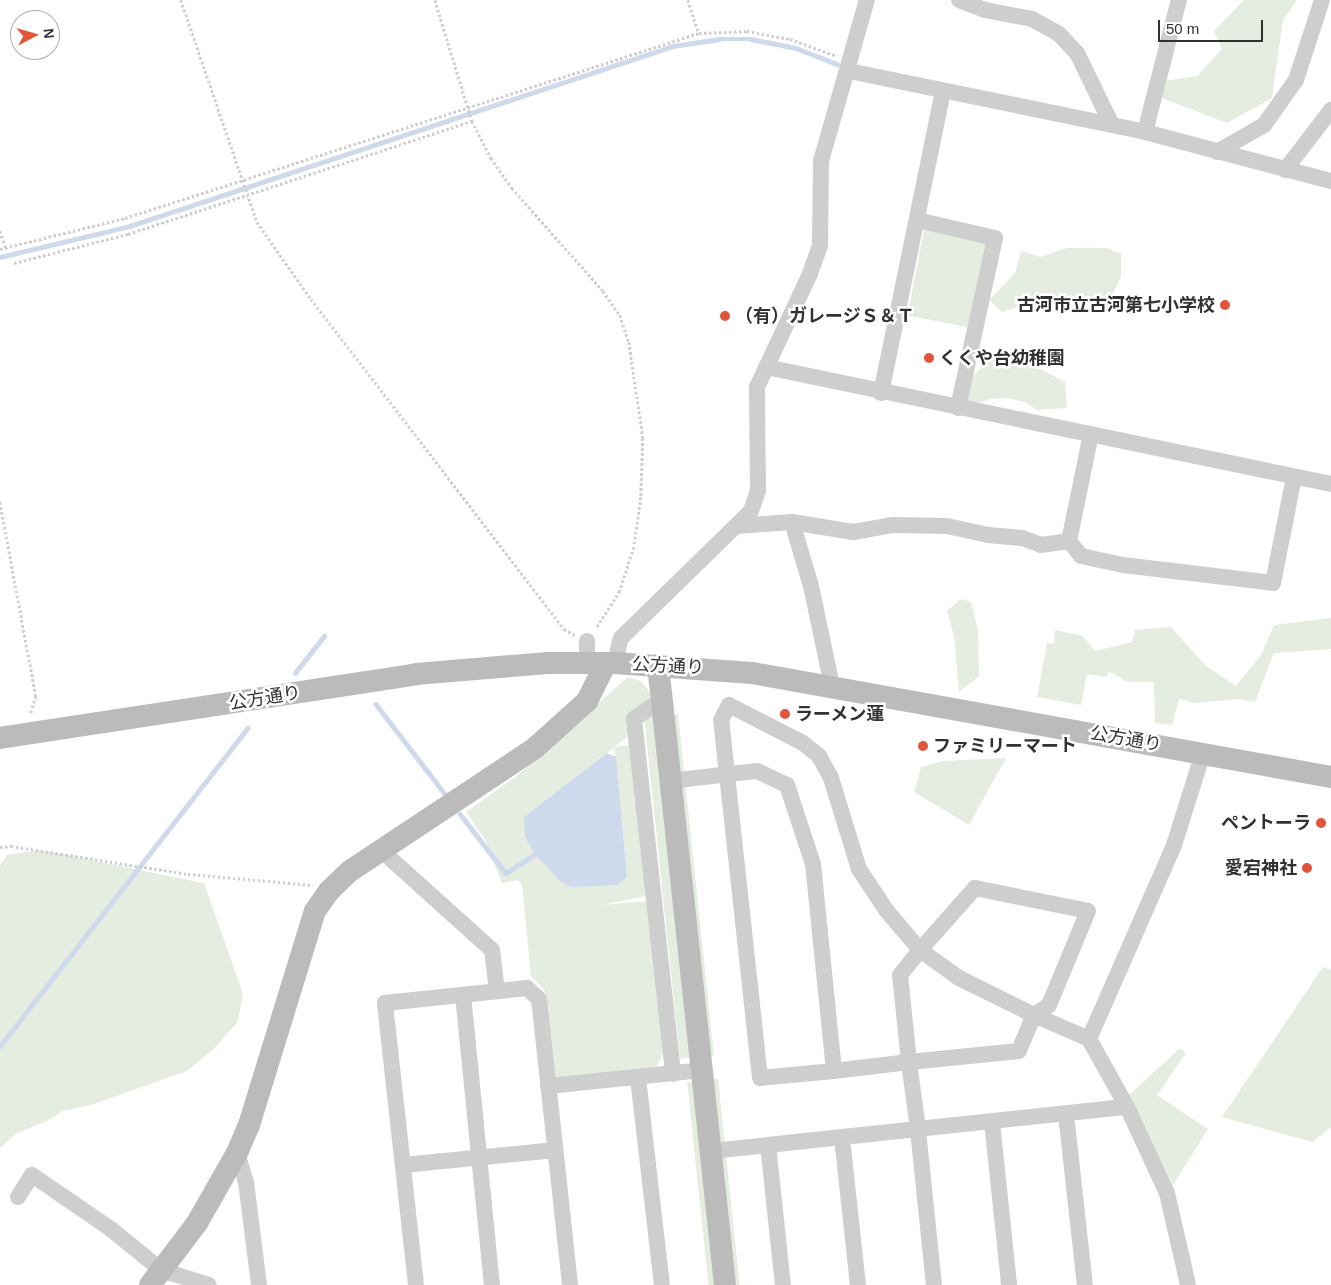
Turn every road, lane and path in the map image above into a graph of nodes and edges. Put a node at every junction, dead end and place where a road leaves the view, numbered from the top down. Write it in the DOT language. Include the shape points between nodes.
graph roads {
  1 [pos="181,0"];
  2 [pos="435,0"];
  3 [pos="688,0"];
  4 [pos="867,0"];
  5 [pos="959,0"];
  6 [pos="1179,0"];
  7 [pos="1322,0"];
  8 [pos="699,33"];
  9 [pos="849,66"];
  10 [pos="943,91"];
  11 [pos="468,108"];
  12 [pos="1331,110"];
  13 [pos="472,121"];
  14 [pos="1112,125"];
  15 [pos="1144,132"];
  16 [pos="1217,152"];
  17 [pos="1285,170"];
  18 [pos="1331,181"];
  19 [pos="241,183"];
  20 [pos="245,195"];
  21 [pos="917,220"];
  22 [pos="0,231"];
  23 [pos="6,248"];
  24 [pos="0,249"];
  25 [pos="14,263"];
  26 [pos="766,367"];
  27 [pos="882,393"];
  28 [pos="958,408"];
  29 [pos="1091,434"];
  30 [pos="1294,477"];
  31 [pos="1331,484"];
  32 [pos="0,502"];
  33 [pos="792,522"];
  34 [pos="738,526"];
  35 [pos="1069,541"];
  36 [pos="599,658"];
  37 [pos="658,665"];
  38 [pos="832,686"];
  39 [pos="661,700"];
  40 [pos="26,734"];
  41 [pos="0,738"];
  42 [pos="1203,753"];
  43 [pos="727,775"];
  44 [pos="1331,777"];
  45 [pos="669,781"];
  46 [pos="0,847"];
  47 [pos="382,851"];
  48 [pos="329,891"];
  49 [pos="920,950"];
  50 [pos="497,991"];
  51 [pos="463,995"];
  52 [pos="1034,1015"];
  53 [pos="1089,1039"];
  54 [pos="909,1062"];
  55 [pos="704,1070"];
  56 [pos="834,1071"];
  57 [pos="673,1074"];
  58 [pos="638,1078"];
  59 [pos="548,1086"];
  60 [pos="1127,1107"];
  61 [pos="1066,1114"];
  62 [pos="992,1122"];
  63 [pos="918,1129"];
  64 [pos="842,1138"];
  65 [pos="768,1146"];
  66 [pos="555,1150"];
  67 [pos="712,1151"];
  68 [pos="237,1152"];
  69 [pos="479,1156"];
  70 [pos="403,1165"];
  71 [pos="18,1197"];
  72 [pos="156,1278"];
  73 [pos="209,1285"];
  74 [pos="259,1285"];
  75 [pos="416,1285"];
  76 [pos="492,1285"];
  77 [pos="570,1285"];
  78 [pos="662,1285"];
  79 [pos="725,1285"];
  80 [pos="783,1285"];
  81 [pos="858,1285"];
  82 [pos="934,1285"];
  83 [pos="1009,1285"];
  84 [pos="1085,1285"];
  85 [pos="1188,1285"];
  1 -- 19 [label="path"];
  2 -- 11 [label="path"];
  3 -- 8 [label="path"];
  4 -- 9 [label="street"];
  5 -- 14 [label="street" via="985,10 1032,19 1059,34 1077,53"];
  6 -- 15 [label="street"];
  7 -- 16 [label="street" via="1296,80 1264,125"];
  8 -- 9 [label="path" via="747,31 790,39"];
  8 -- 11 [label="path"];
  9 -- 10 [label="street"];
  9 -- 26 [label="street" via="821,161 820,246 810,276"];
  10 -- 14 [label="street"];
  10 -- 21 [label="street"];
  11 -- 13 [label="path"];
  11 -- 19 [label="path"];
  12 -- 17 [label="street"];
  13 -- 20 [label="path"];
  13 -- 36 [label="path" via="491,158 512,188 620,315 629,342 643,438 639,513 634,547"];
  14 -- 15 [label="street"];
  15 -- 16 [label="street"];
  16 -- 17 [label="street"];
  17 -- 18 [label="street"];
  19 -- 20 [label="path"];
  19 -- 23 [label="path" via="70,234"];
  20 -- 25 [label="path" via="128,234"];
  20 -- 36 [label="path" via="257,222 311,299 564,629"];
  21 -- 27 [label="street"];
  21 -- 28 [label="street" via="995,238"];
  22 -- 23 [label="path"];
  23 -- 24 [label="path"];
  26 -- 27 [label="street"];
  26 -- 34 [label="street" via="757,387 758,491 751,511"];
  27 -- 28 [label="street"];
  28 -- 29 [label="street"];
  29 -- 30 [label="street"];
  29 -- 35 [label="street"];
  30 -- 31 [label="street"];
  30 -- 35 [label="street" via="1273,583 1123,565 1081,556"];
  32 -- 40 [label="path" via="36,696"];
  33 -- 34 [label="street"];
  33 -- 35 [label="street" via="853,532 892,525 947,526 1022,538 1041,545"];
  33 -- 38 [label="street" via="812,586"];
  34 -- 36 [label="street"];
  36 -- 37 [label="street, 公方通り"];
  36 -- 40 [label="street, 公方通り" via="416,674"];
  36 -- 47 [label="street" via="587,701 535,748"];
  37 -- 38 [label="street, 公方通り" via="752,673"];
  37 -- 39 [label="street"];
  38 -- 42 [label="street, 公方通り"];
  39 -- 45 [label="street"];
  39 -- 57 [label="street" via="634,719"];
  40 -- 41 [label="street, 公方通り"];
  42 -- 44 [label="street, 公方通り"];
  42 -- 53 [label="street" via="1174,845"];
  43 -- 45 [label="street"];
  43 -- 49 [label="street" via="722,720 729,705 803,743 819,756 831,778 860,869 886,910"];
  43 -- 56 [label="street" via="756,771 787,785 813,864"];
  43 -- 56 [label="street" via="760,1078"];
  45 -- 55 [label="street"];
  46 -- 48 [label="path" via="11,846 150,868 310,884"];
  47 -- 48 [label="street" via="350,871"];
  47 -- 50 [label="street" via="492,950"];
  48 -- 68 [label="street" via="315,911 263,1080"];
  49 -- 52 [label="street" via="959,978"];
  49 -- 52 [label="street" via="975,888 1088,912 1049,1005"];
  49 -- 54 [label="street" via="900,975"];
  50 -- 51 [label="street"];
  50 -- 59 [label="street" via="527,988 539,999"];
  51 -- 69 [label="street"];
  51 -- 70 [label="street" via="385,1003"];
  52 -- 53 [label="street"];
  52 -- 54 [label="street" via="1019,1051"];
  53 -- 60 [label="street"];
  54 -- 56 [label="street"];
  54 -- 63 [label="street"];
  55 -- 57 [label="street"];
  55 -- 67 [label="street"];
  57 -- 58 [label="street"];
  58 -- 59 [label="street"];
  58 -- 78 [label="street"];
  59 -- 66 [label="street"];
  60 -- 61 [label="street"];
  60 -- 85 [label="street" via="1167,1192"];
  61 -- 62 [label="street"];
  61 -- 84 [label="street"];
  62 -- 63 [label="street"];
  62 -- 83 [label="street"];
  63 -- 64 [label="street"];
  63 -- 82 [label="street"];
  64 -- 65 [label="street"];
  64 -- 81 [label="street"];
  65 -- 67 [label="street"];
  65 -- 80 [label="street"];
  66 -- 69 [label="street"];
  66 -- 77 [label="street"];
  67 -- 79 [label="street"];
  68 -- 72 [label="street" via="197,1223"];
  68 -- 74 [label="street" via="246,1182"];
  69 -- 70 [label="street"];
  69 -- 76 [label="street"];
  70 -- 75 [label="street"];
  71 -- 72 [label="street" via="32,1175 96,1218"];
  72 -- 73 [label="street"];
}
